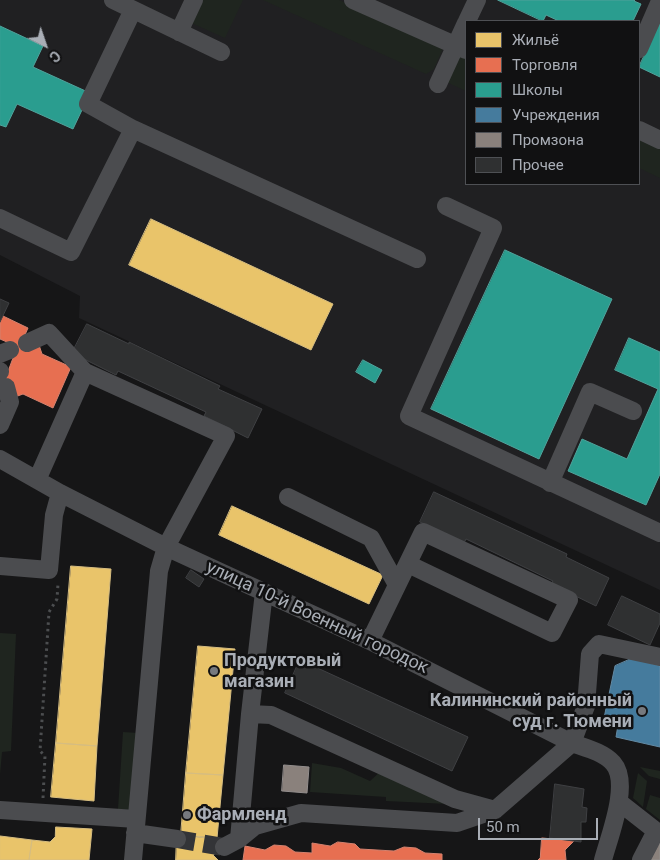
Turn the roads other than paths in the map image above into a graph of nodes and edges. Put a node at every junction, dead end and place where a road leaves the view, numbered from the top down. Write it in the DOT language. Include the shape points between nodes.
graph roads {
  1 [pos="113,0"];
  2 [pos="194,0"];
  3 [pos="353,0"];
  4 [pos="477,0"];
  5 [pos="660,0"];
  6 [pos="133,10"];
  7 [pos="468,20"];
  8 [pos="465,31"];
  9 [pos="179,32"];
  10 [pos="640,47"];
  11 [pos="461,48"];
  12 [pos="221,52"];
  13 [pos="438,84"];
  14 [pos="133,129"];
  15 [pos="640,130"];
  16 [pos="660,140"];
  17 [pos="446,206"];
  18 [pos="0,218"];
  19 [pos="417,259"];
  20 [pos="27,343"];
  21 [pos="85,372"];
  22 [pos="2,377"];
  23 [pos="633,410"];
  24 [pos="0,425"];
  25 [pos="0,459"];
  26 [pos="37,480"];
  27 [pos="550,483"];
  28 [pos="60,493"];
  29 [pos="288,497"];
  30 [pos="660,533"];
  31 [pos="166,548"];
  32 [pos="408,564"];
  33 [pos="0,566"];
  34 [pos="397,585"];
  35 [pos="264,592"];
  36 [pos="370,641"];
  37 [pos="660,658"];
  38 [pos="250,714"];
  39 [pos="572,743"];
  40 [pos="618,802"];
  41 [pos="0,810"];
  42 [pos="495,810"];
  43 [pos="136,826"];
  44 [pos="177,839"];
  45 [pos="133,860"];
  46 [pos="603,860"];
  47 [pos="640,860"];
  1 -- 6 [label="street"];
  2 -- 9 [label="street"];
  3 -- 11 [label="street"];
  4 -- 7 [label="street"];
  5 -- 10 [label="street"];
  6 -- 9 [label="street"];
  6 -- 14 [label="street" via="88,104"];
  8 -- 11 [label="street"];
  9 -- 12 [label="street"];
  11 -- 13 [label="street"];
  14 -- 18 [label="street" via="71,252"];
  14 -- 19 [label="street"];
  15 -- 16 [label="street"];
  17 -- 27 [label="street" via="493,228 409,416"];
  20 -- 21 [label="street" via="49,333"];
  21 -- 26 [label="street"];
  21 -- 31 [label="street" via="226,436"];
  22 -- 24 [label="street" via="10,402"];
  23 -- 27 [label="street" via="590,392"];
  25 -- 26 [label="street, улица 10-й Военный городок"];
  26 -- 28 [label="street, улица 10-й Военный городок"];
  27 -- 30 [label="street"];
  28 -- 31 [label="street, улица 10-й Военный городок"];
  28 -- 33 [label="street" via="54,516 49,570"];
  29 -- 34 [label="street" via="371,538"];
  31 -- 35 [label="street, улица 10-й Военный городок"];
  31 -- 43 [label="street" via="159,571"];
  32 -- 32 [label="street" via="423,532 569,600 552,633"];
  32 -- 34 [label="street"];
  34 -- 36 [label="street"];
  35 -- 36 [label="street, улица 10-й Военный городок"];
  35 -- 38 [label="street"];
  36 -- 39 [label="street, улица 10-й Военный городок"];
  37 -- 39 [label="street" via="599,644 590,654 586,706"];
  38 -- 42 [label="street" via="271,715 455,799"];
  38 -- 42 [label="street" via="232,843 255,826 302,813 457,824"];
  39 -- 40 [label="street, улица 10-й Военный городок" via="599,752 614,764 621,778"];
  39 -- 42 [label="street"];
  40 -- 46 [label="street, улица 10-й Военный городок"];
  40 -- 47 [label="street" via="656,831"];
  41 -- 43 [label="street"];
  43 -- 44 [label="street"];
  43 -- 45 [label="street"];
}
